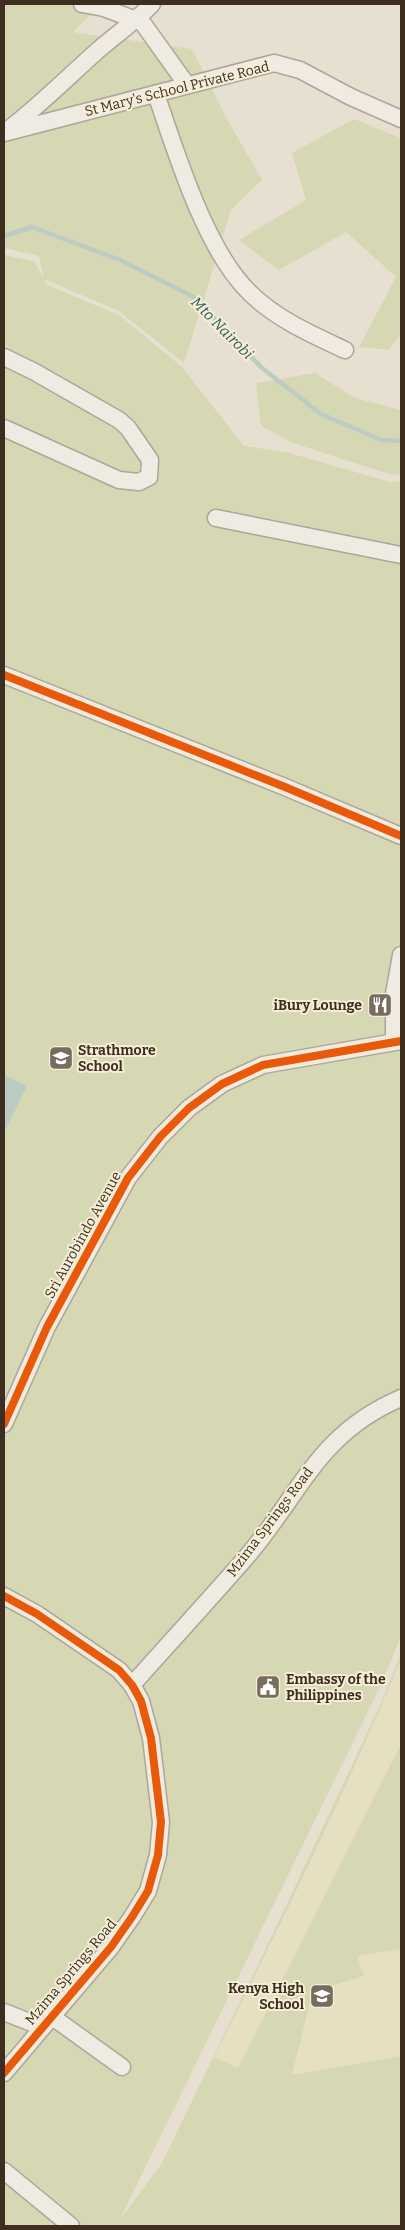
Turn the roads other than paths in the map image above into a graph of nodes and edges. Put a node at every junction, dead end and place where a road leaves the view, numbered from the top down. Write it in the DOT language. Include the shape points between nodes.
graph roads {
  1 [pos="82,4"];
  2 [pos="152,4"];
  3 [pos="138,19"];
  4 [pos="187,85"];
  5 [pos="156,94"];
  6 [pos="401,119"];
  7 [pos="4,133"];
  8 [pos="345,350"];
  9 [pos="4,357"];
  10 [pos="4,428"];
  11 [pos="216,518"];
  12 [pos="401,555"];
  13 [pos="4,674"];
  14 [pos="401,836"];
  15 [pos="401,955"];
  16 [pos="398,1041"];
  17 [pos="401,1398"];
  18 [pos="4,1424"];
  19 [pos="4,1596"];
  20 [pos="132,1685"];
  21 [pos="4,2012"];
  22 [pos="47,2022"];
  23 [pos="122,2067"];
  24 [pos="4,2073"];
  25 [pos="4,2172"];
  26 [pos="71,2226"];
  1 -- 3 [label="street"];
  2 -- 3 [label="street"];
  3 -- 4 [label="street"];
  3 -- 7 [label="street"];
  4 -- 5 [label="street, St Mary's School Private Road"];
  4 -- 6 [label="street, St Mary's School Private Road" via="274,63 300,70"];
  5 -- 7 [label="street, St Mary's School Private Road"];
  5 -- 8 [label="street" via="209,232 228,265 248,291 273,311 296,327"];
  9 -- 10 [label="street" via="119,420 150,460 148,477 130,483 119,480"];
  11 -- 12 [label="street"];
  13 -- 14 [label="street"];
  15 -- 16 [label="street" via="394,994"];
  16 -- 18 [label="street, Sri Aurobindo Avenue" via="263,1065 222,1084 190,1108 160,1137 128,1178 47,1327"];
  17 -- 20 [label="street, Mzima Springs Road" via="358,1420 322,1453 250,1552"];
  19 -- 20 [label="street, Mzima Springs Road" via="37,1614 110,1664"];
  20 -- 22 [label="street, Mzima Springs Road" via="141,1702 151,1738 161,1822 158,1854 148,1891 132,1917"];
  21 -- 22 [label="street"];
  22 -- 23 [label="street"];
  22 -- 24 [label="street, Mzima Springs Road"];
  25 -- 26 [label="street"];
}
